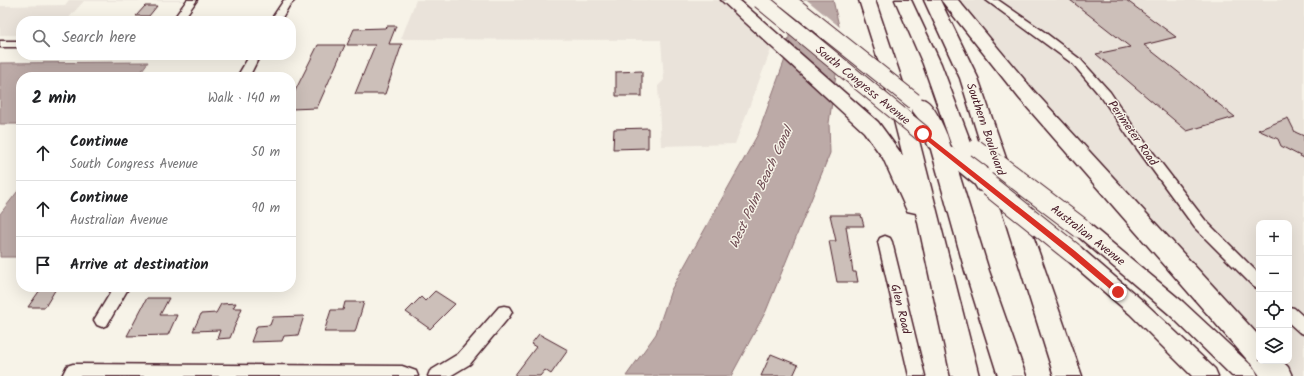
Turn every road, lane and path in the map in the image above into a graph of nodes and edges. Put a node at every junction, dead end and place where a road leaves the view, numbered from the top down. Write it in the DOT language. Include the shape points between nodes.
graph roads {
  1 [pos="192,0"];
  2 [pos="290,0"];
  3 [pos="729,0"];
  4 [pos="760,0"];
  5 [pos="787,0"];
  6 [pos="867,0"];
  7 [pos="903,0"];
  8 [pos="932,0"];
  9 [pos="949,0"];
  10 [pos="991,0"];
  11 [pos="181,16"];
  12 [pos="278,16"];
  13 [pos="0,44"];
  14 [pos="16,44"];
  15 [pos="253,60"];
  16 [pos="246,72"];
  17 [pos="917,103"];
  18 [pos="940,139"];
  19 [pos="987,185"];
  20 [pos="885,242"];
  21 [pos="934,249"];
  22 [pos="1256,280"];
  23 [pos="119,292"];
  24 [pos="504,312"];
  25 [pos="1292,316"];
  26 [pos="102,320"];
  27 [pos="1304,327"];
  28 [pos="1256,352"];
  29 [pos="1267,364"];
  30 [pos="72,373"];
  31 [pos="410,376"];
  32 [pos="436,376"];
  33 [pos="918,376"];
  34 [pos="965,376"];
  35 [pos="1012,376"];
  36 [pos="1068,376"];
  37 [pos="1207,376"];
  38 [pos="1247,376"];
  39 [pos="1278,376"];
  1 -- 11 [label="street"];
  2 -- 12 [label="street"];
  3 -- 21 [label="highway" via="871,127 887,147 900,171"];
  4 -- 18 [label="main road, South Congress Avenue, bridge"];
  5 -- 17 [label="main road, South Congress Avenue, bridge"];
  6 -- 21 [label="highway" via="898,96"];
  7 -- 18 [label="highway" via="932,64"];
  8 -- 36 [label="highway, Southern Boulevard" via="969,78"];
  9 -- 28 [label="highway" via="1018,84"];
  10 -- 22 [label="street, Perimeter Road" via="1077,62 1106,95 1200,224"];
  13 -- 14 [label="street"];
  15 -- 16 [label="street"];
  17 -- 18 [label="highway"];
  18 -- 19 [label="highway" via="969,159"];
  18 -- 35 [label="highway" via="977,272"];
  18 -- 38 [label="main road, Australian Avenue, bridge" via="976,148 1081,228 1166,299"];
  19 -- 37 [label="main road, Australian Avenue, bridge" via="1137,308"];
  20 -- 33 [label="street, Glen Road"];
  21 -- 34 [label="highway"];
  23 -- 26 [label="street"];
  24 -- 32 [label="street" via="464,359"];
  25 -- 27 [label="street"];
  29 -- 39 [label="highway"];
  30 -- 31 [label="street" via="402,373"];
}
